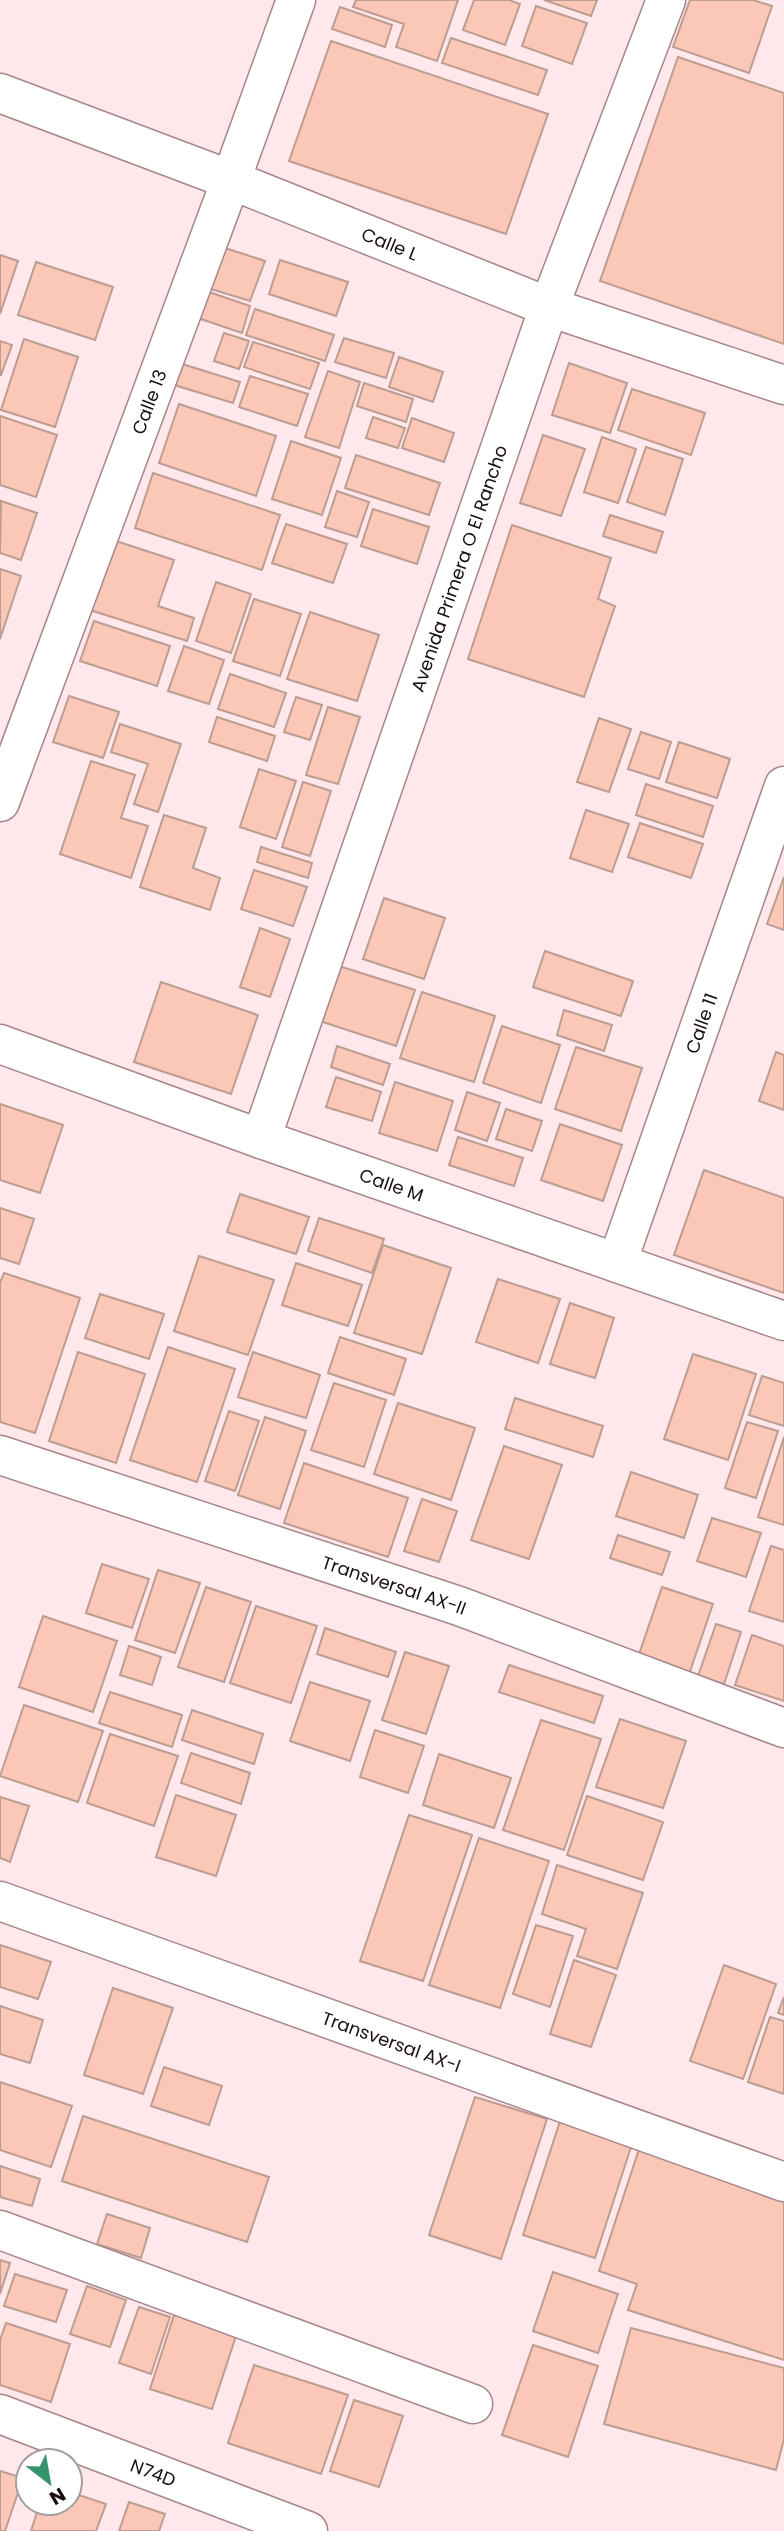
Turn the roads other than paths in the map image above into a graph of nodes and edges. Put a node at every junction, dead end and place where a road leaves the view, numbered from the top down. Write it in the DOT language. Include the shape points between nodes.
graph roads {
  1 [pos="296,0"];
  2 [pos="666,0"];
  3 [pos="0,93"];
  4 [pos="231,180"];
  5 [pos="550,307"];
  6 [pos="784,385"];
  7 [pos="784,786"];
  8 [pos="0,802"];
  9 [pos="0,1044"];
  10 [pos="261,1139"];
  11 [pos="617,1263"];
  12 [pos="784,1321"];
  13 [pos="0,1455"];
  14 [pos="784,1728"];
  15 [pos="0,1900"];
  16 [pos="784,2182"];
  17 [pos="0,2230"];
  18 [pos="473,2404"];
  19 [pos="0,2414"];
  20 [pos="308,2531"];
  1 -- 4 [label="street, Calle 13"];
  2 -- 5 [label="street, Avenida Primera O El Rancho"];
  3 -- 4 [label="street, Calle L"];
  4 -- 5 [label="street, Calle L"];
  4 -- 8 [label="street, Calle 13"];
  5 -- 6 [label="street, Calle L"];
  5 -- 10 [label="street, Avenida Primera O El Rancho"];
  7 -- 11 [label="street, Calle 11"];
  9 -- 10 [label="street, Calle M"];
  10 -- 11 [label="street, Calle M"];
  11 -- 12 [label="street, Calle M"];
  13 -- 14 [label="street, Transversal AX-II" via="459,1606"];
  15 -- 16 [label="street, Transversal AX-I"];
  17 -- 18 [label="street"];
  19 -- 20 [label="street, N74D"];
}
